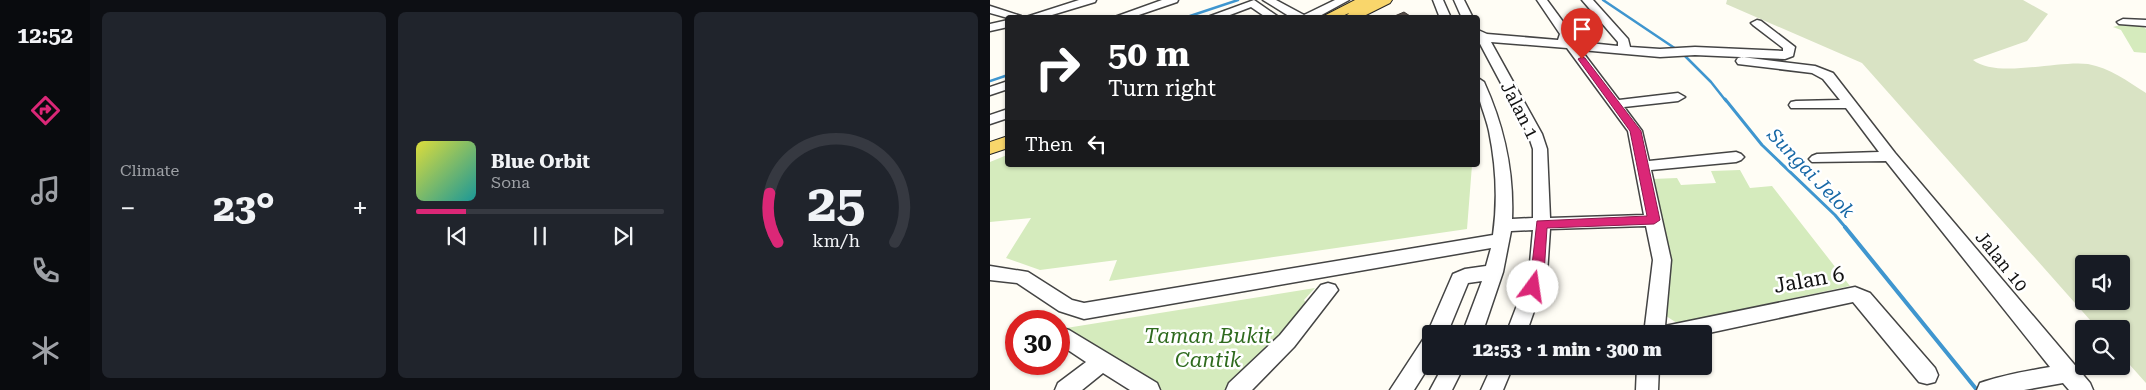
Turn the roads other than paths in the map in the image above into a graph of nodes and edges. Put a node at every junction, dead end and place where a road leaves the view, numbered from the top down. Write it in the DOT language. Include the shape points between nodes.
graph roads {
  1 [pos="1090,0"];
  2 [pos="1173,0"];
  3 [pos="1268,0"];
  4 [pos="1344,0"];
  5 [pos="1366,0"];
  6 [pos="1385,0"];
  7 [pos="1459,0"];
  8 [pos="1542,0"];
  9 [pos="1587,0"];
  10 [pos="1249,1"];
  11 [pos="1438,1"];
  12 [pos="1066,7"];
  13 [pos="990,9"];
  14 [pos="1008,15"];
  15 [pos="1038,15"];
  16 [pos="1076,15"];
  17 [pos="1126,15"];
  18 [pos="1217,15"];
  19 [pos="1271,15"];
  20 [pos="1296,15"];
  21 [pos="1312,15"];
  22 [pos="1333,15"];
  23 [pos="1354,15"];
  24 [pos="1445,15"];
  25 [pos="1466,15"];
  26 [pos="2123,22"];
  27 [pos="1757,23"];
  28 [pos="2145,23"];
  29 [pos="1005,24"];
  30 [pos="990,28"];
  31 [pos="1480,36"];
  32 [pos="1480,38"];
  33 [pos="1567,44"];
  34 [pos="1624,50"];
  35 [pos="1742,61"];
  36 [pos="1005,86"];
  37 [pos="1480,86"];
  38 [pos="990,91"];
  39 [pos="1678,97"];
  40 [pos="990,98"];
  41 [pos="1005,102"];
  42 [pos="1616,104"];
  43 [pos="1848,104"];
  44 [pos="1796,105"];
  45 [pos="1005,114"];
  46 [pos="990,120"];
  47 [pos="1005,142"];
  48 [pos="990,148"];
  49 [pos="1005,151"];
  50 [pos="990,156"];
  51 [pos="1890,156"];
  52 [pos="1736,157"];
  53 [pos="1816,159"];
  54 [pos="1643,166"];
  55 [pos="1654,220"];
  56 [pos="1541,224"];
  57 [pos="1502,233"];
  58 [pos="1494,272"];
  59 [pos="990,273"];
  60 [pos="1328,290"];
  61 [pos="1441,325"];
  62 [pos="1475,325"];
  63 [pos="1519,325"];
  64 [pos="1655,325"];
  65 [pos="1708,325"];
  66 [pos="1070,341"];
  67 [pos="1422,360"];
  68 [pos="1102,361"];
  69 [pos="2068,373"];
  70 [pos="1449,375"];
  71 [pos="1499,375"];
  72 [pos="1648,375"];
  73 [pos="1926,375"];
  74 [pos="2022,381"];
  75 [pos="1066,390"];
  76 [pos="1149,390"];
  77 [pos="1237,390"];
  78 [pos="1401,390"];
  79 [pos="1441,390"];
  80 [pos="1492,390"];
  81 [pos="1647,390"];
  82 [pos="1988,390"];
  83 [pos="2082,390"];
  1 -- 12 [label="street"];
  2 -- 17 [label="street"];
  3 -- 20 [label="street"];
  4 -- 21 [label="street"];
  5 -- 22 [label="main road"];
  6 -- 23 [label="main road"];
  7 -- 25 [label="street"];
  8 -- 33 [label="street" via="1566,34"];
  9 -- 34 [label="street" via="1624,42"];
  10 -- 18 [label="street"];
  10 -- 19 [label="street"];
  11 -- 24 [label="street"];
  12 -- 15 [label="street"];
  12 -- 16 [label="street"];
  13 -- 14 [label="street"];
  26 -- 28 [label="street"];
  27 -- 34 [label="street" via="1790,46 1789,53"];
  29 -- 30 [label="street"];
  31 -- 33 [label="street"];
  32 -- 56 [label="street, Jalan 1" via="1535,134 1540,149"];
  33 -- 34 [label="street"];
  33 -- 42 [label="street"];
  35 -- 43 [label="street, Jalan 10" via="1815,70 1828,76"];
  36 -- 38 [label="street"];
  37 -- 57 [label="street" via="1500,141 1505,183"];
  39 -- 42 [label="street"];
  40 -- 41 [label="street"];
  42 -- 54 [label="street" via="1636,131"];
  43 -- 44 [label="street"];
  43 -- 51 [label="street, Jalan 10"];
  45 -- 46 [label="street"];
  47 -- 48 [label="main road"];
  49 -- 50 [label="main road"];
  51 -- 53 [label="street"];
  51 -- 69 [label="street, Jalan 10"];
  52 -- 54 [label="street"];
  54 -- 55 [label="street"];
  55 -- 56 [label="street"];
  55 -- 64 [label="street" via="1662,260"];
  56 -- 57 [label="street"];
  56 -- 63 [label="street, Jalan 1" via="1538,274"];
  57 -- 58 [label="street"];
  57 -- 59 [label="street" via="1084,311 1066,306 1021,277"];
  58 -- 61 [label="street" via="1460,279"];
  58 -- 62 [label="street"];
  60 -- 77 [label="street" via="1287,341"];
  65 -- 73 [label="street, Jalan 6" via="1855,294 1864,298"];
  66 -- 68 [label="street"];
  67 -- 78 [label="street"];
  68 -- 75 [label="street"];
  68 -- 76 [label="street"];
  69 -- 74 [label="street"];
  69 -- 83 [label="street, Jalan 10"];
  70 -- 79 [label="street"];
  71 -- 80 [label="street"];
  72 -- 81 [label="street"];
  74 -- 82 [label="street"];
}
